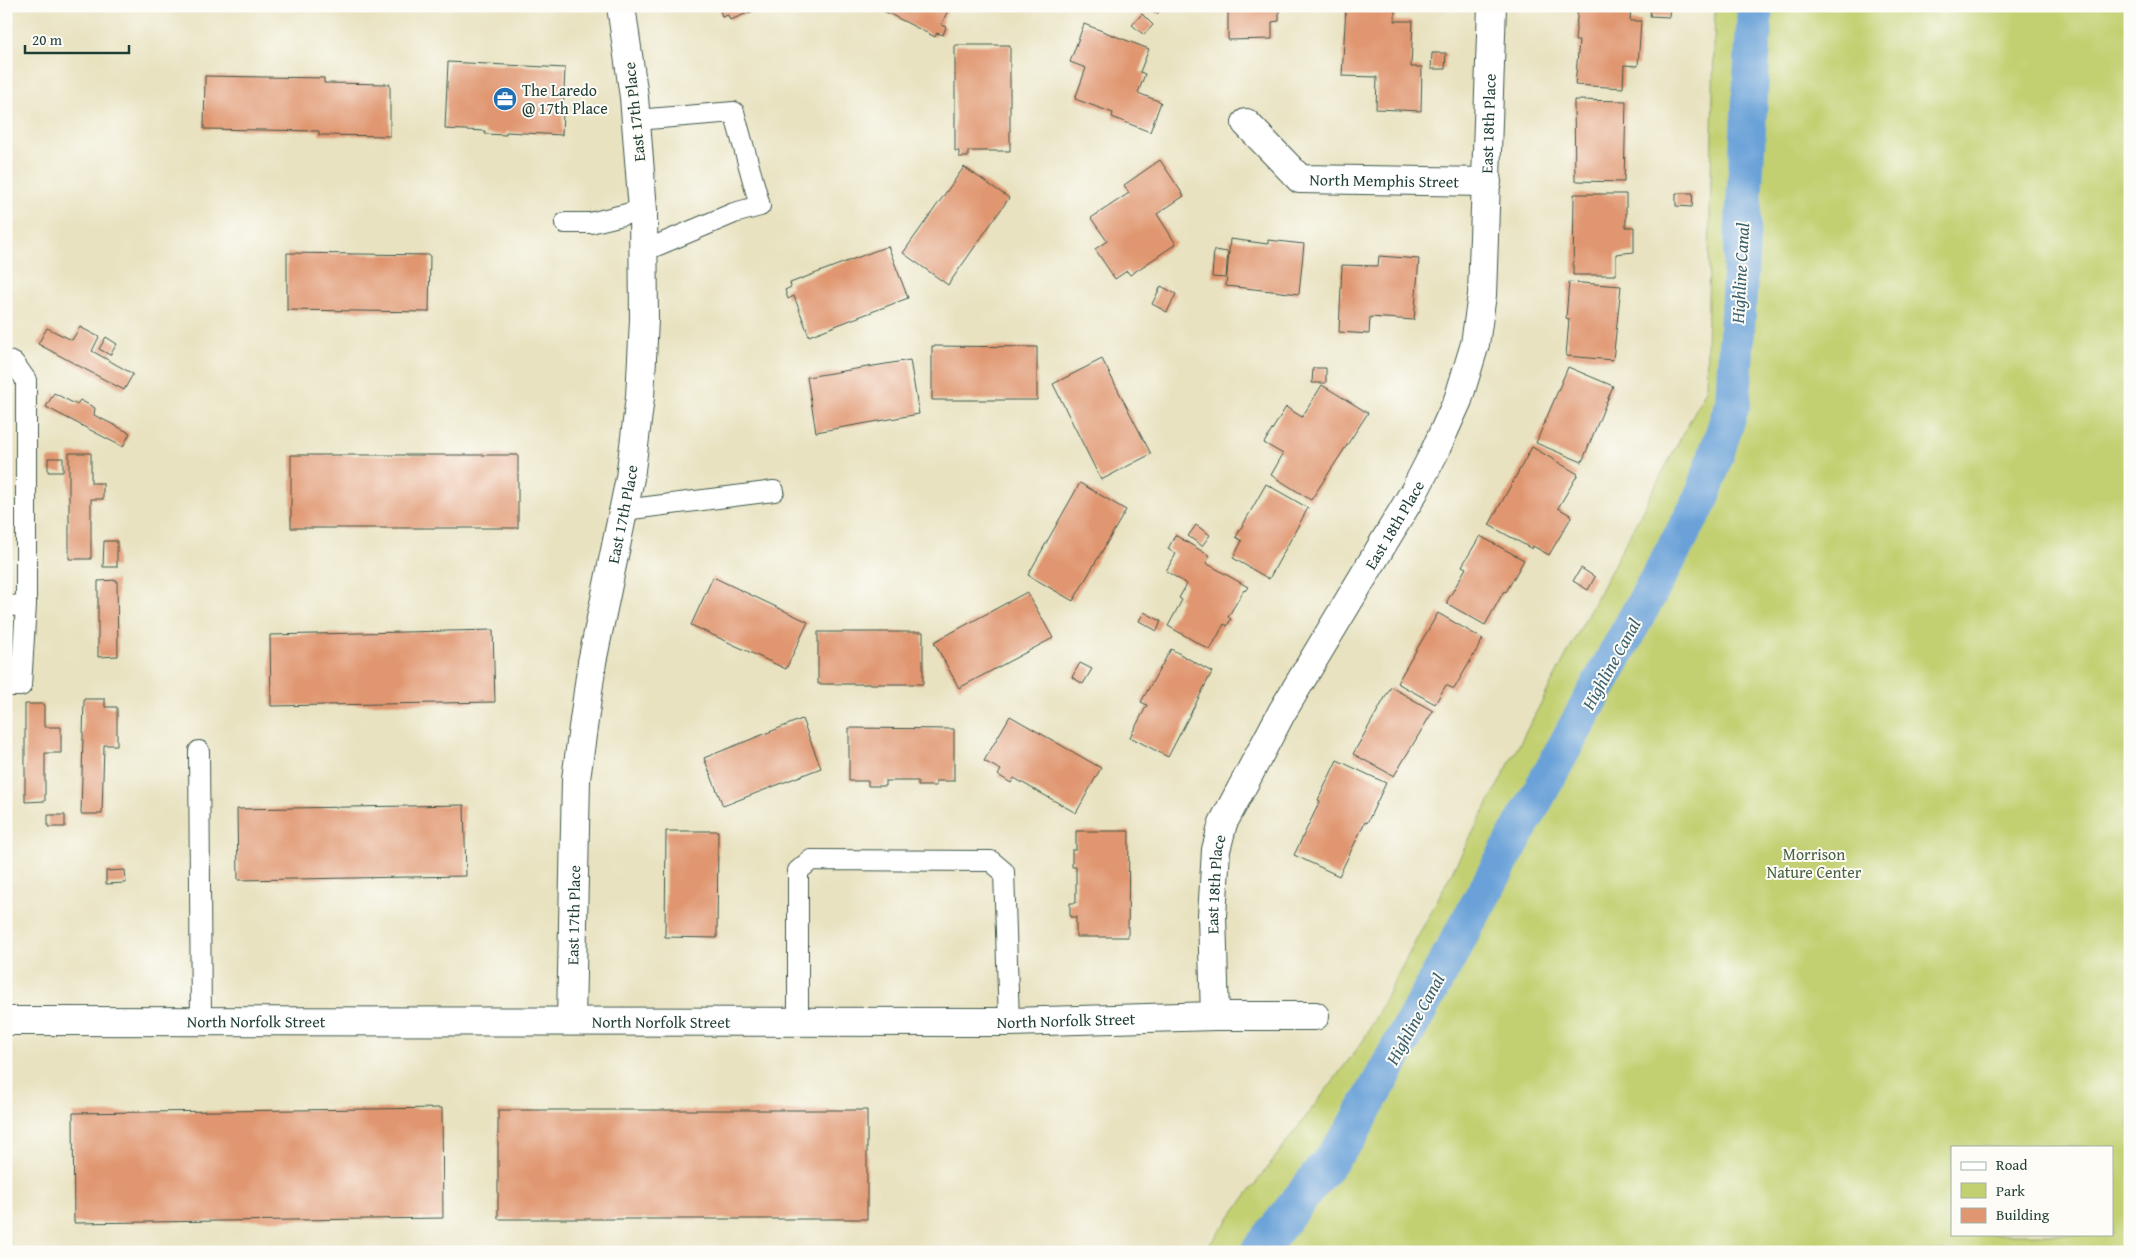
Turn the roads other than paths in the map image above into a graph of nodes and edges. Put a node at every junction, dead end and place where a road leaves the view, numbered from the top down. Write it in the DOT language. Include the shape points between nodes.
graph roads {
  1 [pos="621,6"];
  2 [pos="1492,6"];
  3 [pos="636,120"];
  4 [pos="1246,123"];
  5 [pos="1487,182"];
  6 [pos="643,210"];
  7 [pos="565,223"];
  8 [pos="644,251"];
  9 [pos="6,360"];
  10 [pos="774,491"];
  11 [pos="624,510"];
  12 [pos="26,605"];
  13 [pos="6,606"];
  14 [pos="6,686"];
  15 [pos="199,751"];
  16 [pos="1215,1016"];
  17 [pos="1315,1016"];
  18 [pos="6,1021"];
  19 [pos="201,1021"];
  20 [pos="571,1021"];
  21 [pos="798,1021"];
  22 [pos="1009,1022"];
  1 -- 3 [label="street, East 17th Place"];
  2 -- 5 [label="street, East 18th Place"];
  3 -- 6 [label="street, East 17th Place"];
  3 -- 8 [label="lane" via="734,112 760,206 734,213"];
  4 -- 5 [label="street, North Memphis Street" via="1300,179"];
  5 -- 16 [label="street, East 18th Place" via="1482,295 1475,344 1458,400 1414,492 1282,712 1223,823 1216,850 1212,916"];
  6 -- 7 [label="lane" via="590,223"];
  6 -- 8 [label="street, East 17th Place"];
  8 -- 11 [label="street, East 17th Place" via="640,397"];
  9 -- 12 [label="lane" via="14,363 26,380"];
  10 -- 11 [label="lane"];
  11 -- 20 [label="street, East 17th Place" via="592,662 576,779"];
  12 -- 13 [label="lane"];
  12 -- 14 [label="lane" via="21,686"];
  15 -- 19 [label="lane"];
  16 -- 17 [label="street, North Norfolk Street"];
  16 -- 22 [label="street, North Norfolk Street"];
  18 -- 19 [label="street, North Norfolk Street"];
  19 -- 20 [label="street, North Norfolk Street"];
  20 -- 21 [label="street, North Norfolk Street"];
  21 -- 22 [label="street, North Norfolk Street"];
  21 -- 22 [label="lane" via="798,871 811,860 830,860 991,861 1004,872"];
}
